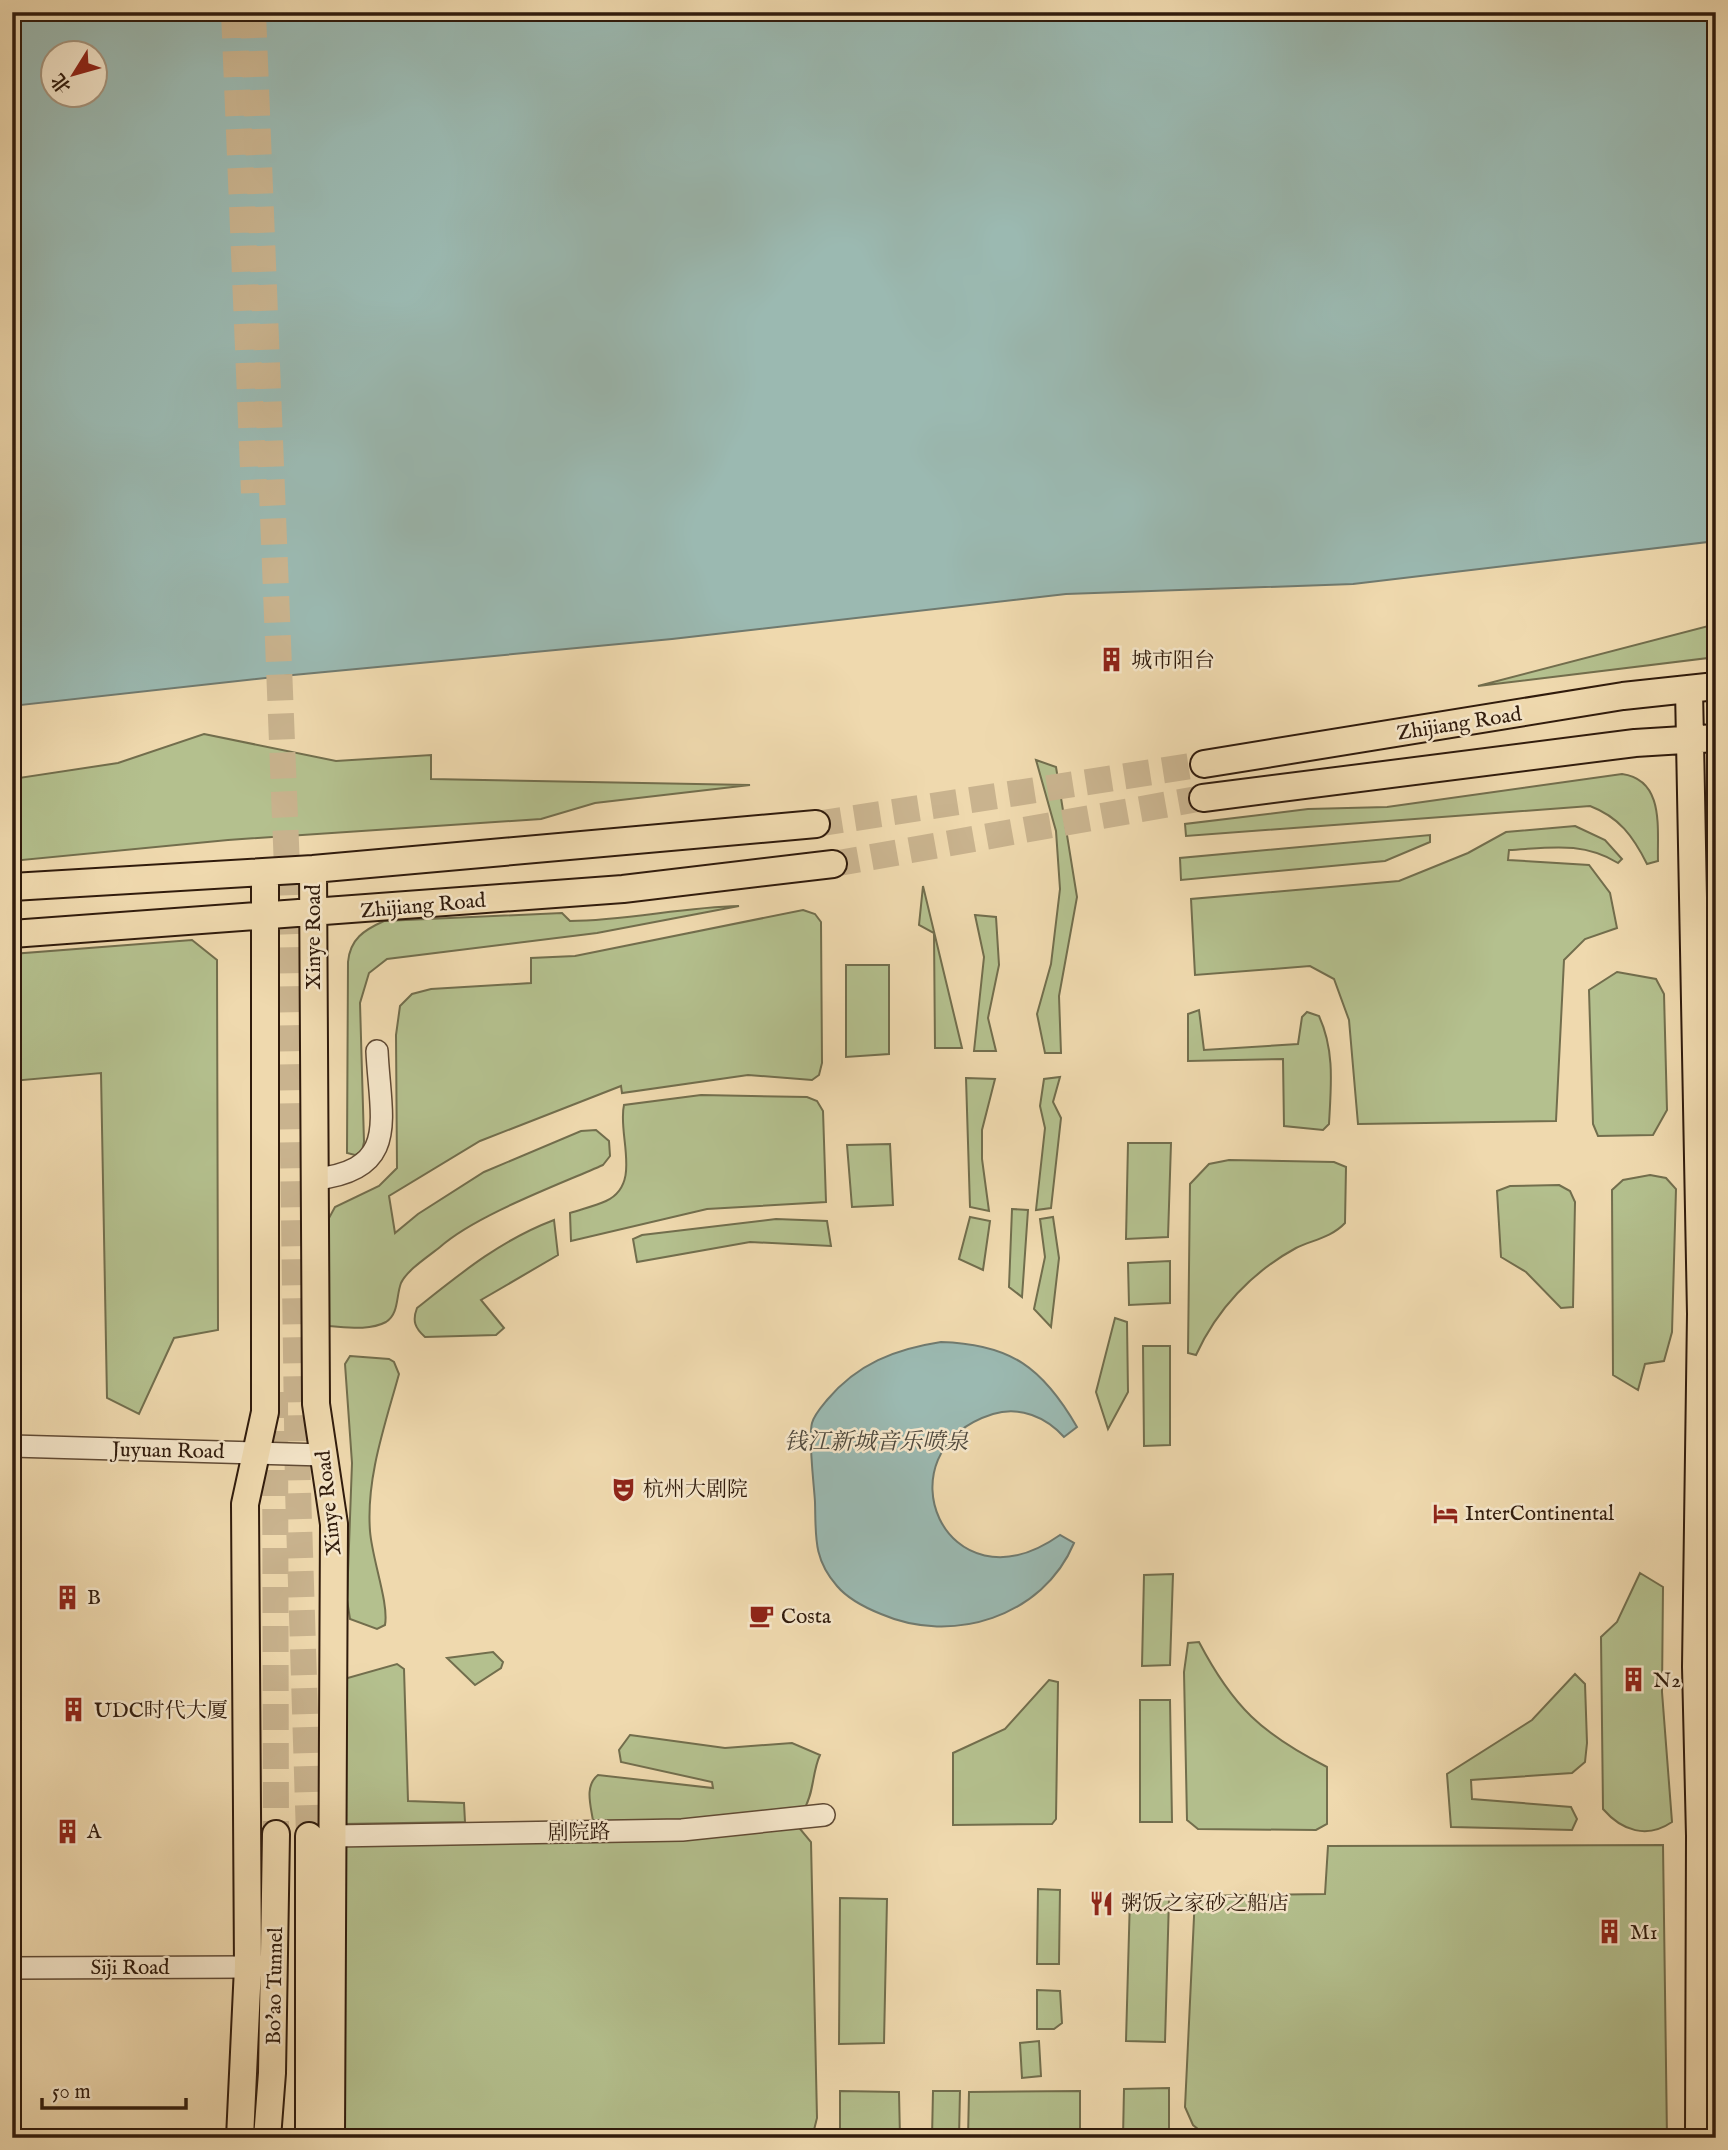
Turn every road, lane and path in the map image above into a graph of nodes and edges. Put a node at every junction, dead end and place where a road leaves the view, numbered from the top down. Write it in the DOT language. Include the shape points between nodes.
graph roads {
  1 [pos="1716,686"];
  2 [pos="1689,689"];
  3 [pos="1703,738"];
  4 [pos="1204,764"];
  5 [pos="1203,797"];
  6 [pos="816,824"];
  7 [pos="833,864"];
  8 [pos="313,869"];
  9 [pos="265,872"];
  10 [pos="12,887"];
  11 [pos="313,914"];
  12 [pos="265,916"];
  13 [pos="12,934"];
  14 [pos="377,1051"];
  15 [pos="315,1179"];
  16 [pos="12,1446"];
  17 [pos="256,1452"];
  18 [pos="324,1455"];
  19 [pos="824,1815"];
  20 [pos="276,1834"];
  21 [pos="321,1836"];
  22 [pos="248,1967"];
  23 [pos="12,1968"];
  24 [pos="240,2138"];
  25 [pos="267,2138"];
  26 [pos="309,2138"];
  27 [pos="331,2138"];
  28 [pos="1699,2138"];
  1 -- 2 [label="main road, Zhijiang Road"];
  2 -- 3 [label="main road"];
  2 -- 4 [label="main road, Zhijiang Road"];
  3 -- 5 [label="main road, Zhijiang Road"];
  3 -- 28 [label="main road" via="1696,1667"];
  6 -- 8 [label="main road"];
  7 -- 11 [label="main road, Zhijiang Road" via="623,889"];
  8 -- 9 [label="main road"];
  8 -- 11 [label="main road, Xinye Road"];
  9 -- 10 [label="main road"];
  9 -- 12 [label="main road"];
  11 -- 12 [label="main road, Zhijiang Road"];
  11 -- 15 [label="main road, Xinye Road"];
  12 -- 13 [label="main road, Zhijiang Road"];
  12 -- 17 [label="main road" via="265,1412"];
  14 -- 15 [label="street" via="380,1138 374,1154 345,1176"];
  15 -- 18 [label="main road, Xinye Road" via="316,1404"];
  16 -- 17 [label="street, Juyuan Road"];
  17 -- 18 [label="street, Juyuan Road"];
  17 -- 22 [label="main road" via="245,1504"];
  18 -- 21 [label="main road, Xinye Road" via="334,1524"];
  19 -- 21 [label="street, 剧院路" via="682,1829"];
  20 -- 25 [label="main road, Bo'ao Tunnel"];
  21 -- 26 [label="main road, Bo'ao Tunnel"];
  21 -- 27 [label="main road, Xinye Road"];
  22 -- 23 [label="street, Siji Road"];
  22 -- 24 [label="main road"];
}
